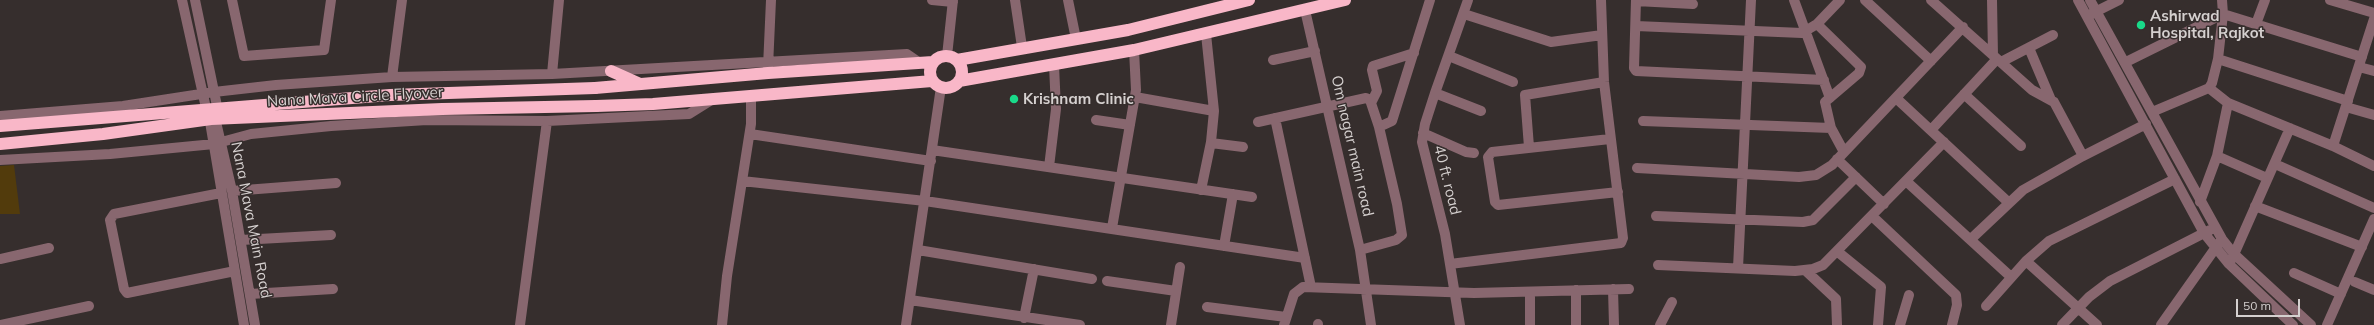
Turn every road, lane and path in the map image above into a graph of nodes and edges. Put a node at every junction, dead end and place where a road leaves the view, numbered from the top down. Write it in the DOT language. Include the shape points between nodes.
graph roads {
  1 [pos="182,0"];
  2 [pos="195,0"];
  3 [pos="232,0"];
  4 [pos="331,0"];
  5 [pos="402,0"];
  6 [pos="558,0"];
  7 [pos="771,0"];
  8 [pos="932,0"];
  9 [pos="1015,0"];
  10 [pos="1068,0"];
  11 [pos="1249,0"];
  12 [pos="1345,0"];
  13 [pos="1430,0"];
  14 [pos="1468,0"];
  15 [pos="1601,0"];
  16 [pos="1751,0"];
  17 [pos="1794,0"];
  18 [pos="1840,0"];
  19 [pos="1865,0"];
  20 [pos="1931,0"];
  21 [pos="1992,0"];
  22 [pos="2078,0"];
  23 [pos="2090,0"];
  24 [pos="2119,0"];
  25 [pos="2222,0"];
  26 [pos="2265,0"];
  27 [pos="2330,0"];
  28 [pos="953,1"];
  29 [pos="1636,1"];
  30 [pos="1693,4"];
  31 [pos="1305,10"];
  32 [pos="2092,13"];
  33 [pos="2374,13"];
  34 [pos="1464,14"];
  35 [pos="2223,14"];
  36 [pos="2374,22"];
  37 [pos="1817,24"];
  38 [pos="2256,24"];
  39 [pos="1636,26"];
  40 [pos="1963,27"];
  41 [pos="1750,30"];
  42 [pos="1806,32"];
  43 [pos="1206,34"];
  44 [pos="1602,35"];
  45 [pos="2053,35"];
  46 [pos="1076,39"];
  47 [pos="1022,47"];
  48 [pos="2029,48"];
  49 [pos="1134,50"];
  50 [pos="1315,51"];
  51 [pos="1414,53"];
  52 [pos="1449,56"];
  53 [pos="952,58"];
  54 [pos="1997,59"];
  55 [pos="2218,59"];
  56 [pos="1273,60"];
  57 [pos="1931,61"];
  58 [pos="933,62"];
  59 [pos="2126,62"];
  60 [pos="2360,62"];
  61 [pos="1054,65"];
  62 [pos="768,67"];
  63 [pos="611,71"];
  64 [pos="2374,71"];
  65 [pos="552,74"];
  66 [pos="392,77"];
  67 [pos="1748,78"];
  68 [pos="1824,80"];
  69 [pos="959,81"];
  70 [pos="1512,82"];
  71 [pos="1604,82"];
  72 [pos="937,84"];
  73 [pos="641,85"];
  74 [pos="2209,88"];
  75 [pos="214,92"];
  76 [pos="1434,93"];
  77 [pos="203,94"];
  78 [pos="1964,94"];
  79 [pos="751,96"];
  80 [pos="1135,97"];
  81 [pos="1830,98"];
  82 [pos="1896,98"];
  83 [pos="713,99"];
  84 [pos="2051,100"];
  85 [pos="1371,103"];
  86 [pos="2228,103"];
  87 [pos="2347,104"];
  88 [pos="216,106"];
  89 [pos="1328,106"];
  90 [pos="206,108"];
  91 [pos="1214,111"];
  92 [pos="1481,111"];
  93 [pos="2152,112"];
  94 [pos="2374,115"];
  95 [pos="0,116"];
  96 [pos="1275,118"];
  97 [pos="1096,120"];
  98 [pos="547,121"];
  99 [pos="1643,121"];
  100 [pos="213,122"];
  101 [pos="1258,122"];
  102 [pos="2146,124"];
  103 [pos="1130,125"];
  104 [pos="1746,125"];
  105 [pos="0,126"];
  106 [pos="1379,127"];
  107 [pos="1831,128"];
  108 [pos="2290,128"];
  109 [pos="1931,130"];
  110 [pos="1423,133"];
  111 [pos="750,134"];
  112 [pos="1610,139"];
  113 [pos="1944,142"];
  114 [pos="217,143"];
  115 [pos="1211,143"];
  116 [pos="0,144"];
  117 [pos="2021,146"];
  118 [pos="2333,146"];
  119 [pos="1243,147"];
  120 [pos="1529,147"];
  121 [pos="932,150"];
  122 [pos="1474,153"];
  123 [pos="1841,155"];
  124 [pos="2083,156"];
  125 [pos="2217,156"];
  126 [pos="0,160"];
  127 [pos="931,161"];
  128 [pos="2275,164"];
  129 [pos="2374,166"];
  130 [pos="1049,167"];
  131 [pos="1637,168"];
  132 [pos="1743,174"];
  133 [pos="1120,177"];
  134 [pos="1856,177"];
  135 [pos="2267,178"];
  136 [pos="2175,179"];
  137 [pos="742,181"];
  138 [pos="1906,181"];
  139 [pos="336,183"];
  140 [pos="1201,190"];
  141 [pos="232,191"];
  142 [pos="1618,192"];
  143 [pos="221,193"];
  144 [pos="1233,194"];
  145 [pos="1252,197"];
  146 [pos="925,201"];
  147 [pos="2008,202"];
  148 [pos="2200,202"];
  149 [pos="1884,204"];
  150 [pos="2255,206"];
  151 [pos="2374,208"];
  152 [pos="1656,216"];
  153 [pos="1872,216"];
  154 [pos="1741,219"];
  155 [pos="2374,219"];
  156 [pos="2214,227"];
  157 [pos="1112,228"];
  158 [pos="2204,233"];
  159 [pos="331,235"];
  160 [pos="1971,239"];
  161 [pos="2222,239"];
  162 [pos="241,240"];
  163 [pos="1224,246"];
  164 [pos="2362,247"];
  165 [pos="48,248"];
  166 [pos="2214,248"];
  167 [pos="918,250"];
  168 [pos="1360,250"];
  169 [pos="1838,252"];
  170 [pos="2234,254"];
  171 [pos="1305,258"];
  172 [pos="0,259"];
  173 [pos="2026,261"];
  174 [pos="1450,264"];
  175 [pos="1658,264"];
  176 [pos="2230,264"];
  177 [pos="1180,267"];
  178 [pos="1738,268"];
  179 [pos="1034,269"];
  180 [pos="1805,270"];
  181 [pos="235,271"];
  182 [pos="2294,273"];
  183 [pos="2011,276"];
  184 [pos="1092,279"];
  185 [pos="1107,281"];
  186 [pos="2355,282"];
  187 [pos="1311,287"];
  188 [pos="1366,288"];
  189 [pos="333,289"];
  190 [pos="1613,289"];
  191 [pos="1629,289"];
  192 [pos="1176,290"];
  193 [pos="1576,290"];
  194 [pos="2374,290"];
  195 [pos="1453,292"];
  196 [pos="1530,292"];
  197 [pos="250,294"];
  198 [pos="2341,294"];
  199 [pos="1910,295"];
  200 [pos="910,300"];
  201 [pos="1672,302"];
  202 [pos="89,306"];
  203 [pos="1986,306"];
  204 [pos="1207,307"];
  205 [pos="2078,308"];
  206 [pos="1024,318"];
  207 [pos="1285,321"];
  208 [pos="0,325"];
  209 [pos="244,325"];
  210 [pos="255,325"];
  211 [pos="520,325"];
  212 [pos="722,325"];
  213 [pos="906,325"];
  214 [pos="1080,325"];
  215 [pos="1171,325"];
  216 [pos="1372,325"];
  217 [pos="1460,325"];
  218 [pos="1530,325"];
  219 [pos="1576,325"];
  220 [pos="1614,325"];
  221 [pos="1660,325"];
  222 [pos="1837,325"];
  223 [pos="1878,325"];
  224 [pos="1900,325"];
  225 [pos="1952,325"];
  226 [pos="2062,325"];
  227 [pos="2097,325"];
  228 [pos="2161,325"];
  229 [pos="2293,325"];
  230 [pos="2311,325"];
  231 [pos="2327,325"];
  1 -- 77 [label="street"];
  2 -- 75 [label="street"];
  3 -- 4 [label="street" via="244,56 324,50"];
  5 -- 66 [label="street"];
  6 -- 65 [label="street"];
  7 -- 62 [label="street"];
  8 -- 28 [label="street"];
  9 -- 47 [label="street"];
  10 -- 46 [label="street"];
  11 -- 46 [label="highway" via="1128,30"];
  12 -- 31 [label="highway"];
  13 -- 51 [label="street"];
  14 -- 34 [label="street, 40 ft. road"];
  15 -- 44 [label="street"];
  16 -- 41 [label="street"];
  17 -- 42 [label="street"];
  18 -- 37 [label="street"];
  19 -- 57 [label="street"];
  20 -- 40 [label="street"];
  21 -- 54 [label="street"];
  22 -- 32 [label="street"];
  23 -- 32 [label="street"];
  24 -- 32 [label="street"];
  25 -- 35 [label="street"];
  26 -- 38 [label="street"];
  27 -- 33 [label="street"];
  28 -- 53 [label="street"];
  29 -- 30 [label="street"];
  29 -- 39 [label="street"];
  31 -- 43 [label="highway"];
  31 -- 50 [label="street, Om nagar main road"];
  32 -- 59 [label="street"];
  32 -- 102 [label="street"];
  34 -- 44 [label="street" via="1551,42"];
  34 -- 52 [label="street, 40 ft. road"];
  35 -- 38 [label="street"];
  35 -- 55 [label="street"];
  35 -- 59 [label="street"];
  36 -- 60 [label="street"];
  37 -- 42 [label="street"];
  37 -- 81 [label="street" via="1861,67 1859,73"];
  38 -- 60 [label="street"];
  39 -- 41 [label="street"];
  39 -- 67 [label="street" via="1636,71"];
  40 -- 54 [label="street"];
  40 -- 57 [label="street"];
  41 -- 42 [label="street"];
  41 -- 67 [label="street"];
  42 -- 68 [label="street"];
  43 -- 49 [label="highway"];
  43 -- 91 [label="street"];
  44 -- 71 [label="street"];
  45 -- 48 [label="street"];
  46 -- 47 [label="highway"];
  47 -- 53 [label="highway"];
  48 -- 54 [label="street"];
  48 -- 84 [label="street"];
  49 -- 61 [label="highway"];
  49 -- 80 [label="street"];
  50 -- 56 [label="street"];
  50 -- 89 [label="street, Om nagar main road"];
  51 -- 85 [label="street" via="1373,66 1377,91"];
  51 -- 106 [label="street" via="1392,121"];
  52 -- 70 [label="street"];
  52 -- 76 [label="street, 40 ft. road"];
  53 -- 58 [label="highway" via="939,57"];
  53 -- 69 [label="highway" via="962,68"];
  54 -- 78 [label="street"];
  54 -- 84 [label="street" via="2037,94"];
  55 -- 74 [label="street"];
  55 -- 87 [label="street"];
  57 -- 82 [label="street"];
  58 -- 62 [label="highway, Nana Mava Circle Flyover"];
  58 -- 72 [label="highway" via="929,75"];
  59 -- 93 [label="street"];
  60 -- 64 [label="street"];
  60 -- 87 [label="street"];
  61 -- 69 [label="highway"];
  61 -- 130 [label="street" via="1056,108"];
  62 -- 63 [label="street"];
  62 -- 73 [label="highway, Nana Mava Circle Flyover"];
  63 -- 65 [label="street"];
  63 -- 73 [label="highway"];
  65 -- 66 [label="street"];
  66 -- 75 [label="street"];
  67 -- 68 [label="street"];
  67 -- 104 [label="street"];
  68 -- 81 [label="street"];
  69 -- 72 [label="highway" via="954,85"];
  71 -- 112 [label="street"];
  71 -- 120 [label="street" via="1525,95"];
  72 -- 79 [label="highway, Nana Mava Circle Flyover"];
  72 -- 121 [label="street"];
  73 -- 105 [label="highway, Nana Mava Circle Flyover, bridge" via="390,95"];
  74 -- 86 [label="street"];
  74 -- 93 [label="street"];
  75 -- 77 [label="street"];
  75 -- 88 [label="street"];
  76 -- 92 [label="street"];
  76 -- 110 [label="street, 40 ft. road"];
  77 -- 90 [label="street"];
  77 -- 95 [label="street" via="123,106"];
  78 -- 109 [label="street"];
  78 -- 117 [label="street"];
  79 -- 83 [label="highway, Nana Mava Circle Flyover"];
  79 -- 111 [label="street"];
  80 -- 91 [label="street"];
  80 -- 103 [label="street"];
  81 -- 107 [label="street" via="1825,102"];
  82 -- 109 [label="street"];
  82 -- 123 [label="street"];
  83 -- 98 [label="street" via="689,114"];
  83 -- 116 [label="highway, Nana Mava Circle Flyover, bridge" via="596,106 442,109 211,120"];
  84 -- 124 [label="street" via="2057,106"];
  85 -- 89 [label="street" via="1366,98"];
  85 -- 106 [label="street"];
  86 -- 108 [label="street"];
  86 -- 125 [label="street"];
  87 -- 94 [label="street"];
  87 -- 118 [label="street"];
  88 -- 90 [label="street"];
  88 -- 100 [label="street" via="221,115"];
  89 -- 96 [label="street"];
  89 -- 168 [label="street, Om nagar main road"];
  90 -- 100 [label="street" via="205,117"];
  91 -- 115 [label="street"];
  93 -- 148 [label="street"];
  96 -- 101 [label="street"];
  96 -- 171 [label="street"];
  97 -- 103 [label="street"];
  98 -- 114 [label="street" via="427,120 331,126 251,134"];
  98 -- 211 [label="street"];
  99 -- 104 [label="street"];
  100 -- 114 [label="street, Nana Mava Main Road"];
  102 -- 124 [label="street"];
  102 -- 136 [label="street"];
  103 -- 133 [label="street"];
  104 -- 107 [label="street"];
  104 -- 132 [label="street"];
  106 -- 168 [label="street" via="1398,204 1402,235 1396,240"];
  107 -- 123 [label="street"];
  108 -- 118 [label="street"];
  108 -- 128 [label="street"];
  109 -- 113 [label="street"];
  110 -- 122 [label="street"];
  110 -- 174 [label="street, 40 ft. road" via="1424,154 1441,215"];
  111 -- 127 [label="street"];
  111 -- 137 [label="street"];
  112 -- 120 [label="street"];
  112 -- 142 [label="street"];
  113 -- 138 [label="street"];
  113 -- 147 [label="street"];
  114 -- 126 [label="street" via="110,154"];
  114 -- 141 [label="street, Nana Mava Main Road"];
  114 -- 143 [label="street, Nana Mava Main Road"];
  115 -- 119 [label="street"];
  115 -- 140 [label="street"];
  118 -- 129 [label="street"];
  120 -- 142 [label="street" via="1489,154 1495,202 1498,206"];
  121 -- 127 [label="street"];
  121 -- 130 [label="street"];
  123 -- 132 [label="street" via="1824,171 1808,177"];
  123 -- 134 [label="street"];
  124 -- 147 [label="street" via="2023,190"];
  125 -- 135 [label="street"];
  125 -- 148 [label="street"];
  127 -- 146 [label="street"];
  128 -- 135 [label="street"];
  128 -- 151 [label="street"];
  130 -- 133 [label="street"];
  131 -- 132 [label="street"];
  132 -- 154 [label="street"];
  133 -- 140 [label="street"];
  133 -- 157 [label="street"];
  134 -- 149 [label="street"];
  134 -- 154 [label="street" via="1813,220 1793,222"];
  135 -- 150 [label="street"];
  136 -- 158 [label="street"];
  136 -- 173 [label="street" via="2049,241"];
  137 -- 146 [label="street"];
  137 -- 212 [label="street"];
  138 -- 149 [label="street"];
  138 -- 160 [label="street"];
  139 -- 141 [label="street"];
  140 -- 144 [label="street"];
  141 -- 162 [label="street, Nana Mava Main Road"];
  142 -- 174 [label="street" via="1623,238 1621,243"];
  143 -- 181 [label="street, Nana Mava Main Road"];
  143 -- 181 [label="street" via="114,214 110,220 126,293"];
  144 -- 145 [label="street"];
  144 -- 163 [label="street"];
  146 -- 157 [label="street"];
  146 -- 167 [label="street"];
  147 -- 160 [label="street"];
  148 -- 156 [label="street"];
  149 -- 153 [label="street"];
  150 -- 164 [label="street"];
  150 -- 170 [label="street"];
  152 -- 154 [label="street"];
  153 -- 169 [label="street"];
  153 -- 225 [label="street" via="1956,295 1957,305"];
  154 -- 178 [label="street"];
  155 -- 164 [label="street"];
  156 -- 158 [label="street"];
  156 -- 161 [label="street"];
  157 -- 163 [label="street"];
  158 -- 166 [label="street"];
  158 -- 205 [label="street" via="2110,281"];
  159 -- 162 [label="street"];
  160 -- 183 [label="street"];
  161 -- 166 [label="street"];
  161 -- 170 [label="street"];
  162 -- 197 [label="street, Nana Mava Main Road"];
  163 -- 171 [label="street"];
  164 -- 198 [label="street"];
  165 -- 172 [label="street"];
  166 -- 176 [label="street"];
  166 -- 228 [label="street"];
  167 -- 179 [label="street"];
  167 -- 200 [label="street"];
  168 -- 188 [label="street, Om nagar main road"];
  169 -- 180 [label="street" via="1823,265"];
  169 -- 223 [label="street" via="1881,286"];
  170 -- 176 [label="street"];
  170 -- 230 [label="street"];
  171 -- 187 [label="street"];
  173 -- 183 [label="street"];
  173 -- 205 [label="street"];
  174 -- 195 [label="street, 40 ft. road"];
  175 -- 178 [label="street"];
  176 -- 229 [label="street"];
  177 -- 192 [label="street"];
  178 -- 180 [label="street"];
  179 -- 184 [label="street"];
  179 -- 206 [label="street"];
  180 -- 222 [label="street" via="1836,299"];
  181 -- 209 [label="street, Nana Mava Main Road"];
  182 -- 198 [label="street"];
  183 -- 203 [label="street"];
  185 -- 192 [label="street"];
  186 -- 194 [label="street"];
  187 -- 188 [label="street"];
  187 -- 207 [label="street" via="1299,289 1294,294"];
  188 -- 195 [label="street"];
  188 -- 216 [label="street"];
  189 -- 197 [label="street"];
  190 -- 191 [label="street"];
  190 -- 193 [label="street"];
  190 -- 220 [label="street"];
  192 -- 215 [label="street"];
  193 -- 196 [label="street"];
  193 -- 219 [label="street"];
  195 -- 196 [label="street"];
  195 -- 217 [label="street, 40 ft. road"];
  196 -- 218 [label="street"];
  197 -- 210 [label="street, Nana Mava Main Road"];
  198 -- 231 [label="street"];
  199 -- 224 [label="street"];
  200 -- 206 [label="street"];
  200 -- 213 [label="street"];
  201 -- 221 [label="street"];
  202 -- 208 [label="street"];
  204 -- 207 [label="street"];
  205 -- 226 [label="street"];
  205 -- 227 [label="street"];
  206 -- 214 [label="street"];
}
